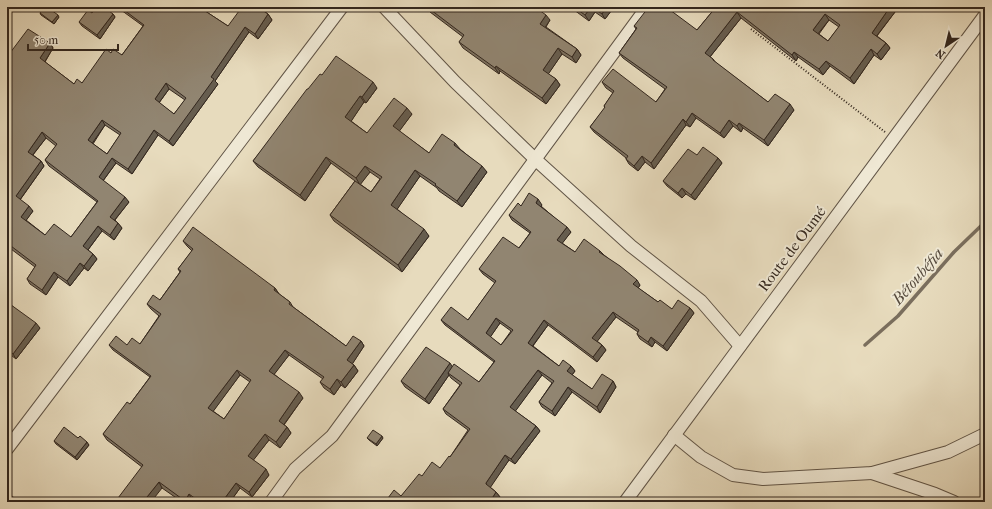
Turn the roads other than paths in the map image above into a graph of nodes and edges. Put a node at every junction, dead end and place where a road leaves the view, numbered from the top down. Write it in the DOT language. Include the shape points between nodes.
graph roads {
  1 [pos="342,7"];
  2 [pos="384,7"];
  3 [pos="647,7"];
  4 [pos="985,15"];
  5 [pos="536,158"];
  6 [pos="740,346"];
  7 [pos="985,434"];
  8 [pos="674,435"];
  9 [pos="7,449"];
  10 [pos="872,473"];
  11 [pos="271,502"];
  12 [pos="625,502"];
  13 [pos="954,502"];
  1 -- 9 [label="street"];
  2 -- 5 [label="street" via="455,82"];
  3 -- 5 [label="street"];
  4 -- 6 [label="street, Route de Oumé"];
  5 -- 6 [label="street" via="631,246 701,301"];
  5 -- 11 [label="street" via="332,436 295,469"];
  6 -- 8 [label="street, Route de Oumé"];
  7 -- 10 [label="street" via="948,452"];
  8 -- 10 [label="street" via="701,457 733,475 763,480"];
  8 -- 12 [label="street, Route de Oumé"];
  10 -- 13 [label="street"];
}
